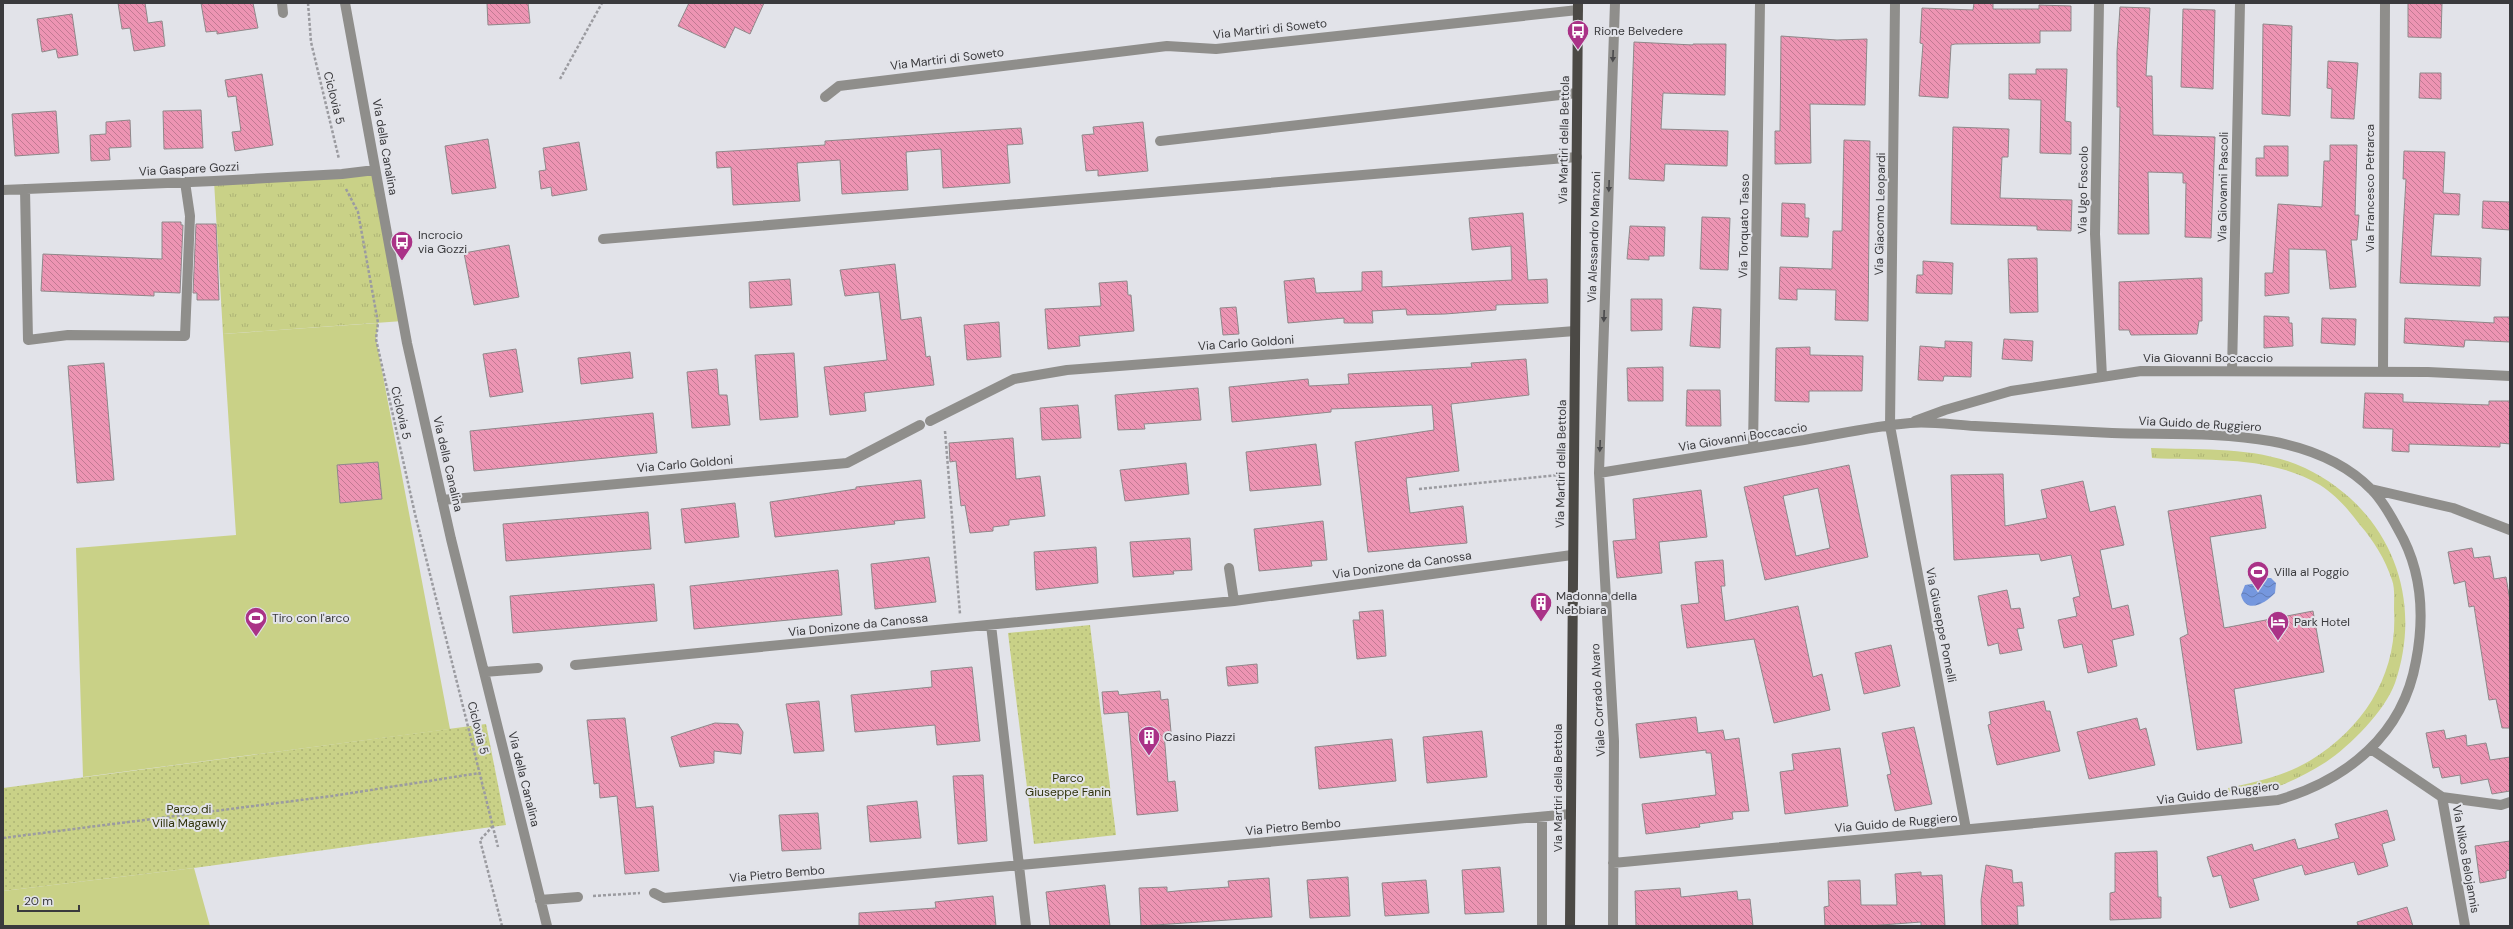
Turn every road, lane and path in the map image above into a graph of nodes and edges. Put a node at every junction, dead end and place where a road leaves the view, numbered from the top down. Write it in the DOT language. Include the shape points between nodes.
graph roads {
  1 [pos="308,3"];
  2 [pos="345,3"];
  3 [pos="602,3"];
  4 [pos="1614,3"];
  5 [pos="1760,3"];
  6 [pos="1895,3"];
  7 [pos="2099,3"];
  8 [pos="2240,3"];
  9 [pos="2385,3"];
  10 [pos="1578,7"];
  11 [pos="560,79"];
  12 [pos="1577,93"];
  13 [pos="825,97"];
  14 [pos="1160,141"];
  15 [pos="1577,157"];
  16 [pos="376,170"];
  17 [pos="342,174"];
  18 [pos="185,182"];
  19 [pos="25,189"];
  20 [pos="3,190"];
  21 [pos="603,239"];
  22 [pos="1575,331"];
  23 [pos="2232,371"];
  24 [pos="2383,372"];
  25 [pos="2510,376"];
  26 [pos="2102,377"];
  27 [pos="944,415"];
  28 [pos="930,421"];
  29 [pos="1912,422"];
  30 [pos="920,425"];
  31 [pos="1890,426"];
  32 [pos="1754,448"];
  33 [pos="1599,473"];
  34 [pos="1574,474"];
  35 [pos="1419,488"];
  36 [pos="2371,489"];
  37 [pos="442,500"];
  38 [pos="2510,530"];
  39 [pos="1572,555"];
  40 [pos="1229,568"];
  41 [pos="1234,601"];
  42 [pos="991,625"];
  43 [pos="961,628"];
  44 [pos="575,665"];
  45 [pos="538,668"];
  46 [pos="484,672"];
  47 [pos="2371,749"];
  48 [pos="480,772"];
  49 [pos="2442,797"];
  50 [pos="2510,802"];
  51 [pos="1570,814"];
  52 [pos="1542,817"];
  53 [pos="493,826"];
  54 [pos="1966,829"];
  55 [pos="3,838"];
  56 [pos="498,847"];
  57 [pos="1613,863"];
  58 [pos="1018,865"];
  59 [pos="654,892"];
  60 [pos="578,897"];
  61 [pos="540,900"];
  62 [pos="502,926"];
  63 [pos="547,926"];
  64 [pos="1026,926"];
  65 [pos="1542,926"];
  66 [pos="1570,926"];
  67 [pos="1613,926"];
  68 [pos="2465,926"];
  1 -- 17 [label="path, Ciclovia 5" via="311,42"];
  2 -- 16 [label="street, Via della Canalina"];
  3 -- 11 [label="path"];
  4 -- 33 [label="street, Via Alessandro Manzoni, one-way"];
  5 -- 32 [label="street, Via Torquato Tasso"];
  6 -- 31 [label="street, Via Giacomo Leopardi"];
  7 -- 26 [label="street, Via Ugo Foscolo" via="2095,234"];
  8 -- 23 [label="street, Via Giovanni Pascoli"];
  9 -- 24 [label="street, Via Francesco Petrarca"];
  10 -- 12 [label="main road, Via Martiri della Bettola"];
  10 -- 13 [label="street, Via Martiri di Soweto" via="1216,49 1167,46 839,86"];
  12 -- 14 [label="street"];
  12 -- 15 [label="main road, Via Martiri della Bettola"];
  15 -- 21 [label="street"];
  15 -- 22 [label="main road, Via Martiri della Bettola"];
  16 -- 17 [label="street, Via Gaspare Gozzi"];
  16 -- 37 [label="street, Via della Canalina" via="407,343"];
  17 -- 18 [label="street, Via Gaspare Gozzi"];
  17 -- 48 [label="path, Ciclovia 5" via="348,194 358,212 378,323 376,339 415,514"];
  18 -- 19 [label="street, Via Gaspare Gozzi"];
  18 -- 19 [label="street" via="190,216 184,336 68,335 28,340"];
  19 -- 20 [label="street, Via Gaspare Gozzi"];
  22 -- 27 [label="street, Via Carlo Goldoni" via="1067,370 1014,379"];
  22 -- 34 [label="main road, Via Martiri della Bettola"];
  23 -- 24 [label="street, Via Giovanni Boccaccio"];
  23 -- 26 [label="street, Via Giovanni Boccaccio" via="2141,371"];
  24 -- 25 [label="street, Via Giovanni Boccaccio"];
  26 -- 29 [label="street, Via Giovanni Boccaccio" via="2011,391"];
  27 -- 28 [label="street, Via Carlo Goldoni"];
  27 -- 43 [label="path"];
  29 -- 31 [label="street, Via Guido de Ruggiero"];
  29 -- 36 [label="street, Via Guido de Ruggiero" via="2250,438 2309,451 2330,460"];
  30 -- 37 [label="street, Via Carlo Goldoni" via="847,463"];
  31 -- 32 [label="street, Via Giovanni Boccaccio"];
  31 -- 54 [label="street, Via Giuseppe Pomelli"];
  32 -- 33 [label="street, Via Giovanni Boccaccio"];
  33 -- 57 [label="street, Viale Corrado Alvaro" via="1614,742"];
  34 -- 35 [label="path"];
  34 -- 39 [label="main road, Via Martiri della Bettola"];
  36 -- 38 [label="street" via="2453,508"];
  36 -- 47 [label="street, Via Guido de Ruggiero" via="2406,542 2421,600 2422,623 2414,674 2404,701"];
  37 -- 46 [label="street, Via della Canalina"];
  39 -- 41 [label="street, Via Donizone da Canossa"];
  39 -- 51 [label="main road, Via Martiri della Bettola"];
  40 -- 41 [label="street"];
  41 -- 42 [label="street, Via Donizone da Canossa"];
  42 -- 43 [label="street, Via Donizone da Canossa"];
  42 -- 58 [label="street"];
  43 -- 44 [label="street, Via Donizone da Canossa"];
  45 -- 46 [label="street"];
  46 -- 61 [label="street, Via della Canalina"];
  47 -- 49 [label="street, Via Nikos Belojannis"];
  47 -- 54 [label="street, Via Guido de Ruggiero" via="2333,779 2306,792 2278,800 2074,822"];
  48 -- 53 [label="path, Ciclovia 5"];
  48 -- 55 [label="path" via="332,796"];
  49 -- 50 [label="street, Via Nikos Belojannis" via="2501,805"];
  49 -- 68 [label="street, Via Nikos Belojannis"];
  51 -- 52 [label="street, Via Pietro Bembo"];
  51 -- 66 [label="main road, Via Martiri della Bettola"];
  52 -- 58 [label="street, Via Pietro Bembo"];
  52 -- 65 [label="street"];
  53 -- 56 [label="path, Ciclovia 5"];
  53 -- 62 [label="path" via="480,840"];
  54 -- 57 [label="street, Via Guido de Ruggiero"];
  57 -- 67 [label="street, Viale Corrado Alvaro"];
  58 -- 59 [label="street, Via Pietro Bembo" via="664,898"];
  58 -- 64 [label="street"];
  59 -- 60 [label="path"];
  60 -- 61 [label="street"];
  61 -- 63 [label="street, Via della Canalina"];
}
